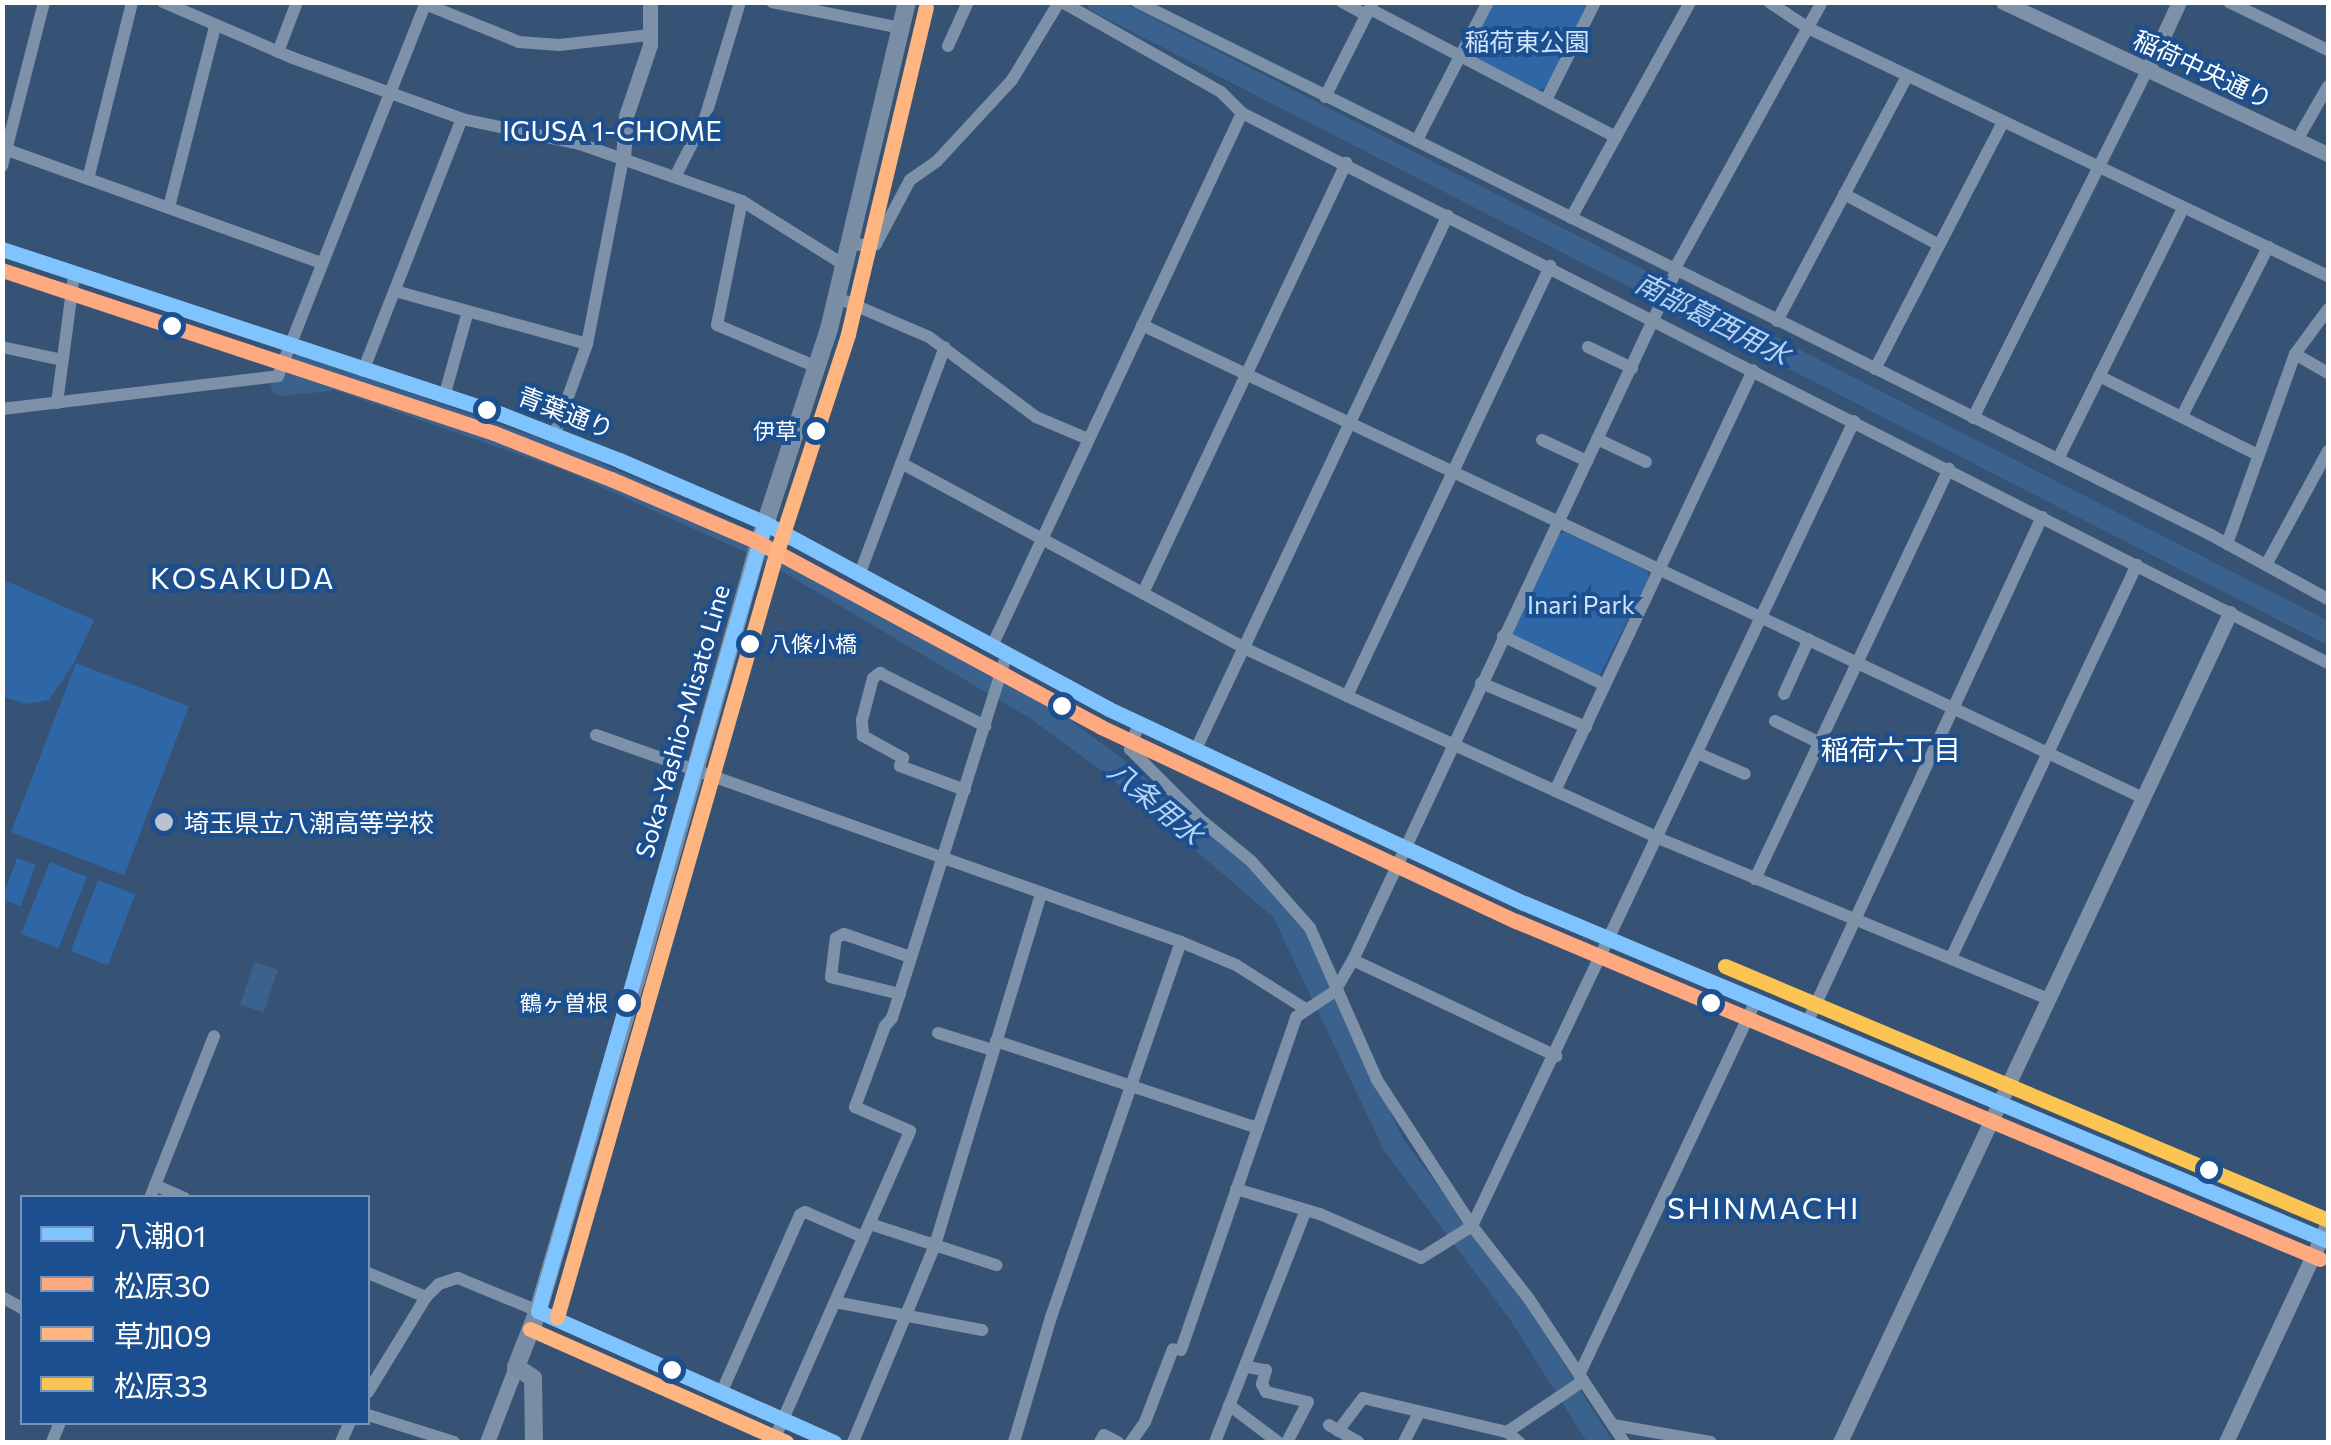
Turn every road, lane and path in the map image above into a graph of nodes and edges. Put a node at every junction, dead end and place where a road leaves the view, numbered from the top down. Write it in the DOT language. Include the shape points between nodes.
graph roads {
  1 [pos="44,2"];
  2 [pos="132,2"];
  3 [pos="163,2"];
  4 [pos="297,2"];
  5 [pos="650,2"];
  6 [pos="740,2"];
  7 [pos="772,2"];
  8 [pos="907,2"];
  9 [pos="968,2"];
  10 [pos="1060,2"];
  11 [pos="1137,2"];
  12 [pos="1342,2"];
  13 [pos="1488,2"];
  14 [pos="1595,2"];
  15 [pos="1690,2"];
  16 [pos="1770,2"];
  17 [pos="1822,2"];
  18 [pos="2003,2"];
  19 [pos="2179,2"];
  20 [pos="2229,2"];
  21 [pos="425,3"];
  22 [pos="179,6"];
  23 [pos="1370,9"];
  24 [pos="215,27"];
  25 [pos="902,28"];
  26 [pos="1808,28"];
  27 [pos="650,35"];
  28 [pos="948,46"];
  29 [pos="2328,50"];
  30 [pos="278,52"];
  31 [pos="1461,56"];
  32 [pos="2148,71"];
  33 [pos="1907,76"];
  34 [pos="2328,86"];
  35 [pos="390,92"];
  36 [pos="1325,97"];
  37 [pos="1546,100"];
  38 [pos="1242,113"];
  39 [pos="462,119"];
  40 [pos="2003,122"];
  41 [pos="1616,137"];
  42 [pos="1417,140"];
  43 [pos="2296,140"];
  44 [pos="5,149"];
  45 [pos="2328,154"];
  46 [pos="624,158"];
  47 [pos="1346,163"];
  48 [pos="2,166"];
  49 [pos="2099,167"];
  50 [pos="675,177"];
  51 [pos="88,179"];
  52 [pos="1844,194"];
  53 [pos="742,201"];
  54 [pos="169,207"];
  55 [pos="2183,208"];
  56 [pos="1448,215"];
  57 [pos="1571,218"];
  58 [pos="1940,244"];
  59 [pos="852,245"];
  60 [pos="2268,247"];
  61 [pos="2,249"];
  62 [pos="322,263"];
  63 [pos="846,266"];
  64 [pos="1550,266"];
  65 [pos="1675,270"];
  66 [pos="74,275"];
  67 [pos="2328,276"];
  68 [pos="395,291"];
  69 [pos="838,298"];
  70 [pos="2328,309"];
  71 [pos="468,311"];
  72 [pos="1655,320"];
  73 [pos="1776,321"];
  74 [pos="1142,325"];
  75 [pos="587,344"];
  76 [pos="288,346"];
  77 [pos="2,347"];
  78 [pos="945,347"];
  79 [pos="1588,347"];
  80 [pos="2295,354"];
  81 [pos="62,360"];
  82 [pos="817,367"];
  83 [pos="1632,368"];
  84 [pos="1874,369"];
  85 [pos="1754,370"];
  86 [pos="363,371"];
  87 [pos="2328,373"];
  88 [pos="1246,374"];
  89 [pos="2099,376"];
  90 [pos="444,397"];
  91 [pos="57,403"];
  92 [pos="2,409"];
  93 [pos="2182,416"];
  94 [pos="1973,418"];
  95 [pos="1854,420"];
  96 [pos="1349,422"];
  97 [pos="555,434"];
  98 [pos="1088,439"];
  99 [pos="1598,439"];
  100 [pos="1542,440"];
  101 [pos="2328,451"];
  102 [pos="2256,454"];
  103 [pos="2058,460"];
  104 [pos="1587,461"];
  105 [pos="1646,462"];
  106 [pos="901,464"];
  107 [pos="1949,468"];
  108 [pos="1454,472"];
  109 [pos="2042,516"];
  110 [pos="1558,521"];
  111 [pos="765,522"];
  112 [pos="1042,538"];
  113 [pos="2227,544"];
  114 [pos="2266,565"];
  115 [pos="2137,566"];
  116 [pos="1660,570"];
  117 [pos="860,573"];
  118 [pos="1142,593"];
  119 [pos="2328,599"];
  120 [pos="2230,614"];
  121 [pos="1762,618"];
  122 [pos="1503,636"];
  123 [pos="1808,639"];
  124 [pos="1244,648"];
  125 [pos="1000,650"];
  126 [pos="1857,662"];
  127 [pos="2328,664"];
  128 [pos="1482,683"];
  129 [pos="1605,685"];
  130 [pos="1784,694"];
  131 [pos="1347,696"];
  132 [pos="1952,708"];
  133 [pos="1775,721"];
  134 [pos="1139,723"];
  135 [pos="985,726"];
  136 [pos="1586,727"];
  137 [pos="596,736"];
  138 [pos="1820,742"];
  139 [pos="1453,745"];
  140 [pos="1196,749"];
  141 [pos="2048,753"];
  142 [pos="1697,754"];
  143 [pos="692,772"];
  144 [pos="1745,774"];
  145 [pos="965,790"];
  146 [pos="1555,791"];
  147 [pos="2144,798"];
  148 [pos="1658,838"];
  149 [pos="1405,847"];
  150 [pos="941,859"];
  151 [pos="1755,879"];
  152 [pos="1041,893"];
  153 [pos="1853,919"];
  154 [pos="1611,939"];
  155 [pos="1180,942"];
  156 [pos="910,956"];
  157 [pos="1950,958"];
  158 [pos="1353,960"];
  159 [pos="1335,991"];
  160 [pos="900,994"];
  161 [pos="1756,1000"];
  162 [pos="2048,1000"];
  163 [pos="1304,1008"];
  164 [pos="1808,1021"];
  165 [pos="938,1033"];
  166 [pos="214,1036"];
  167 [pos="994,1046"];
  168 [pos="1556,1056"];
  169 [pos="1132,1084"];
  170 [pos="1999,1102"];
  171 [pos="1258,1128"];
  172 [pos="1236,1188"];
  173 [pos="152,1191"];
  174 [pos="1305,1212"];
  175 [pos="1472,1226"];
  176 [pos="867,1230"];
  177 [pos="2326,1234"];
  178 [pos="934,1245"];
  179 [pos="996,1265"];
  180 [pos="370,1274"];
  181 [pos="426,1296"];
  182 [pos="835,1302"];
  183 [pos="538,1311"];
  184 [pos="907,1316"];
  185 [pos="982,1330"];
  186 [pos="1246,1366"];
  187 [pos="516,1368"];
  188 [pos="1580,1380"];
  189 [pos="370,1389"];
  190 [pos="722,1391"];
  191 [pos="1229,1405"];
  192 [pos="1419,1412"];
  193 [pos="370,1417"];
  194 [pos="783,1418"];
  195 [pos="1613,1425"];
  196 [pos="1480,1427"];
  197 [pos="1507,1432"];
  198 [pos="454,1442"];
  199 [pos="487,1442"];
  200 [pos="534,1442"];
  201 [pos="772,1442"];
  202 [pos="834,1442"];
  203 [pos="853,1442"];
  204 [pos="1014,1442"];
  205 [pos="1100,1442"];
  206 [pos="1118,1442"];
  207 [pos="1131,1442"];
  208 [pos="1214,1442"];
  209 [pos="1278,1442"];
  210 [pos="1287,1442"];
  211 [pos="1359,1442"];
  212 [pos="1404,1442"];
  213 [pos="1473,1442"];
  214 [pos="1519,1442"];
  215 [pos="1624,1442"];
  216 [pos="1711,1442"];
  217 [pos="1840,1442"];
  218 [pos="2226,1442"];
  1 -- 44 [label="street"];
  2 -- 51 [label="street"];
  3 -- 22 [label="street"];
  4 -- 30 [label="street"];
  5 -- 27 [label="street"];
  6 -- 50 [label="street" via="705,118"];
  7 -- 25 [label="street"];
  8 -- 25 [label="main road, Soka-Yashio-Misato Line"];
  9 -- 28 [label="street"];
  10 -- 38 [label="street" via="1221,92"];
  10 -- 59 [label="street" via="1012,80 937,161 910,180 876,244"];
  11 -- 36 [label="street"];
  12 -- 23 [label="street"];
  13 -- 31 [label="street"];
  14 -- 37 [label="street"];
  15 -- 41 [label="street"];
  16 -- 26 [label="street"];
  17 -- 26 [label="street"];
  18 -- 32 [label="street, 稲荷中央通り"];
  19 -- 32 [label="street"];
  20 -- 29 [label="street"];
  21 -- 27 [label="street" via="519,42 559,45"];
  21 -- 35 [label="street"];
  22 -- 24 [label="street"];
  23 -- 31 [label="street"];
  23 -- 36 [label="street"];
  24 -- 30 [label="street"];
  24 -- 54 [label="street"];
  25 -- 59 [label="main road, Soka-Yashio-Misato Line"];
  26 -- 33 [label="street"];
  26 -- 65 [label="street"];
  27 -- 46 [label="street" via="623,133"];
  30 -- 35 [label="street"];
  31 -- 37 [label="street"];
  31 -- 42 [label="street"];
  32 -- 43 [label="street, 稲荷中央通り"];
  32 -- 49 [label="street"];
  33 -- 40 [label="street"];
  33 -- 52 [label="street"];
  34 -- 43 [label="street"];
  35 -- 39 [label="street"];
  35 -- 62 [label="street"];
  36 -- 42 [label="street"];
  37 -- 41 [label="street"];
  38 -- 47 [label="street"];
  38 -- 74 [label="street"];
  39 -- 46 [label="street"];
  39 -- 68 [label="street"];
  40 -- 49 [label="street"];
  40 -- 58 [label="street"];
  41 -- 57 [label="street"];
  42 -- 57 [label="street"];
  43 -- 45 [label="street, 稲荷中央通り"];
  44 -- 48 [label="street"];
  44 -- 51 [label="street"];
  46 -- 50 [label="street"];
  46 -- 75 [label="street"];
  47 -- 56 [label="street"];
  47 -- 88 [label="street"];
  49 -- 55 [label="street"];
  49 -- 94 [label="street"];
  50 -- 53 [label="street"];
  51 -- 54 [label="street"];
  52 -- 58 [label="street"];
  52 -- 73 [label="street"];
  53 -- 63 [label="street"];
  53 -- 82 [label="street" via="717,325"];
  54 -- 62 [label="street"];
  55 -- 60 [label="street"];
  55 -- 89 [label="street"];
  56 -- 64 [label="street"];
  56 -- 96 [label="street"];
  57 -- 65 [label="street"];
  58 -- 84 [label="street"];
  59 -- 63 [label="main road, Soka-Yashio-Misato Line"];
  60 -- 67 [label="street"];
  60 -- 93 [label="street"];
  61 -- 66 [label="street, 青葉通り"];
  62 -- 76 [label="street"];
  63 -- 69 [label="main road, Soka-Yashio-Misato Line"];
  64 -- 72 [label="street"];
  64 -- 108 [label="street"];
  65 -- 72 [label="street"];
  65 -- 73 [label="street"];
  66 -- 76 [label="street, 青葉通り"];
  66 -- 81 [label="street"];
  68 -- 71 [label="street"];
  68 -- 86 [label="street"];
  69 -- 78 [label="street"];
  69 -- 82 [label="main road, Soka-Yashio-Misato Line"];
  70 -- 80 [label="street"];
  71 -- 75 [label="street"];
  71 -- 90 [label="street"];
  72 -- 83 [label="street"];
  72 -- 85 [label="street"];
  73 -- 84 [label="street"];
  74 -- 88 [label="street"];
  74 -- 98 [label="street"];
  75 -- 97 [label="street"];
  76 -- 86 [label="street, 青葉通り"];
  76 -- 91 [label="street" via="278,376"];
  77 -- 81 [label="street"];
  78 -- 98 [label="street" via="1033,415"];
  78 -- 106 [label="street"];
  79 -- 83 [label="street"];
  80 -- 87 [label="street"];
  80 -- 102 [label="street"];
  81 -- 91 [label="street"];
  82 -- 111 [label="main road, Soka-Yashio-Misato Line"];
  83 -- 99 [label="street"];
  84 -- 94 [label="street"];
  85 -- 95 [label="street"];
  85 -- 116 [label="street"];
  86 -- 90 [label="street, 青葉通り"];
  88 -- 96 [label="street"];
  88 -- 118 [label="street"];
  89 -- 93 [label="street"];
  89 -- 103 [label="street"];
  90 -- 97 [label="street, 青葉通り"];
  91 -- 92 [label="street"];
  93 -- 102 [label="street"];
  94 -- 103 [label="street"];
  95 -- 107 [label="street"];
  95 -- 121 [label="street"];
  96 -- 108 [label="street"];
  96 -- 124 [label="street"];
  97 -- 111 [label="street, 青葉通り"];
  98 -- 112 [label="street"];
  99 -- 104 [label="street"];
  99 -- 105 [label="street"];
  100 -- 104 [label="street"];
  101 -- 114 [label="street"];
  102 -- 113 [label="street"];
  103 -- 113 [label="street"];
  104 -- 110 [label="street"];
  106 -- 112 [label="street"];
  106 -- 117 [label="street"];
  107 -- 109 [label="street"];
  107 -- 126 [label="street"];
  108 -- 110 [label="street"];
  108 -- 131 [label="street"];
  109 -- 115 [label="street"];
  109 -- 132 [label="street"];
  110 -- 116 [label="street"];
  110 -- 122 [label="street"];
  111 -- 117 [label="street, 青葉通り"];
  111 -- 143 [label="main road, Soka-Yashio-Misato Line"];
  112 -- 118 [label="street"];
  112 -- 125 [label="street"];
  113 -- 114 [label="street"];
  114 -- 119 [label="street"];
  115 -- 120 [label="street"];
  115 -- 141 [label="street"];
  116 -- 121 [label="street"];
  116 -- 129 [label="street"];
  117 -- 125 [label="street, 青葉通り"];
  118 -- 124 [label="street"];
  120 -- 127 [label="street"];
  120 -- 147 [label="street"];
  121 -- 123 [label="street"];
  121 -- 142 [label="street"];
  122 -- 128 [label="street"];
  122 -- 129 [label="street"];
  123 -- 126 [label="street"];
  123 -- 130 [label="street"];
  124 -- 131 [label="street"];
  124 -- 140 [label="street"];
  125 -- 134 [label="street, 青葉通り"];
  125 -- 135 [label="street"];
  126 -- 132 [label="street"];
  126 -- 138 [label="street"];
  128 -- 136 [label="street"];
  128 -- 139 [label="street"];
  129 -- 136 [label="street"];
  131 -- 139 [label="street"];
  132 -- 141 [label="street"];
  132 -- 153 [label="street"];
  133 -- 138 [label="street"];
  134 -- 140 [label="street, 青葉通り"];
  134 -- 159 [label="street" via="1130,749 1251,861 1310,928"];
  135 -- 145 [label="street"];
  135 -- 145 [label="street" via="880,673 872,678 864,736 903,758 900,766"];
  136 -- 146 [label="street"];
  137 -- 143 [label="street"];
  138 -- 151 [label="street"];
  139 -- 146 [label="street"];
  139 -- 149 [label="street"];
  140 -- 149 [label="street, 青葉通り"];
  141 -- 147 [label="street"];
  141 -- 157 [label="street"];
  142 -- 144 [label="street"];
  142 -- 148 [label="street"];
  143 -- 150 [label="street"];
  143 -- 183 [label="main road, Soka-Yashio-Misato Line"];
  145 -- 150 [label="street"];
  146 -- 148 [label="street"];
  147 -- 162 [label="street"];
  148 -- 151 [label="street"];
  148 -- 154 [label="street"];
  149 -- 154 [label="street, 青葉通り"];
  149 -- 158 [label="street"];
  150 -- 152 [label="street"];
  150 -- 156 [label="street"];
  151 -- 153 [label="street"];
  152 -- 155 [label="street"];
  152 -- 167 [label="street"];
  153 -- 157 [label="street"];
  153 -- 164 [label="street"];
  154 -- 161 [label="street, 青葉通り"];
  154 -- 168 [label="street"];
  155 -- 163 [label="street" via="1236,964"];
  155 -- 169 [label="street"];
  156 -- 160 [label="street"];
  156 -- 160 [label="street" via="844,934 836,938 831,977"];
  157 -- 162 [label="street"];
  158 -- 159 [label="street"];
  158 -- 168 [label="street"];
  159 -- 163 [label="street"];
  159 -- 175 [label="street" via="1366,1063"];
  160 -- 176 [label="street" via="855,1107 910,1130"];
  161 -- 164 [label="street, 青葉通り"];
  161 -- 188 [label="street"];
  162 -- 170 [label="street"];
  163 -- 171 [label="street"];
  164 -- 170 [label="street, 青葉通り"];
  165 -- 167 [label="street"];
  166 -- 173 [label="street"];
  167 -- 169 [label="street"];
  167 -- 178 [label="street"];
  168 -- 175 [label="street"];
  169 -- 171 [label="street"];
  169 -- 204 [label="street"];
  170 -- 177 [label="street, 青葉通り"];
  170 -- 217 [label="street"];
  171 -- 172 [label="street"];
  172 -- 174 [label="street"];
  172 -- 207 [label="street" via="1177,1349"];
  174 -- 175 [label="street" via="1421,1258"];
  174 -- 186 [label="street"];
  175 -- 188 [label="street"];
  176 -- 178 [label="street"];
  176 -- 182 [label="street"];
  176 -- 190 [label="street" via="800,1215"];
  177 -- 218 [label="street"];
  178 -- 179 [label="street"];
  178 -- 184 [label="street"];
  180 -- 181 [label="street"];
  181 -- 183 [label="street" via="458,1278"];
  181 -- 189 [label="street"];
  182 -- 184 [label="street"];
  182 -- 194 [label="street"];
  183 -- 187 [label="main road, Soka-Yashio-Misato Line"];
  183 -- 190 [label="street"];
  184 -- 185 [label="street"];
  184 -- 203 [label="street"];
  186 -- 191 [label="street"];
  186 -- 210 [label="street" via="1266,1370 1266,1392 1308,1402"];
  187 -- 199 [label="street"];
  187 -- 200 [label="main road" via="534,1378"];
  188 -- 195 [label="street"];
  188 -- 197 [label="street"];
  190 -- 194 [label="street"];
  191 -- 208 [label="street"];
  191 -- 209 [label="street"];
  192 -- 196 [label="street"];
  192 -- 211 [label="street" via="1363,1398 1333,1428"];
  192 -- 212 [label="street"];
  193 -- 198 [label="street"];
  194 -- 201 [label="street"];
  194 -- 202 [label="street"];
  195 -- 215 [label="street"];
  195 -- 216 [label="street"];
  196 -- 197 [label="street"];
  196 -- 213 [label="street"];
  197 -- 214 [label="street"];
  205 -- 206 [label="street" via="1104,1434"];
}
